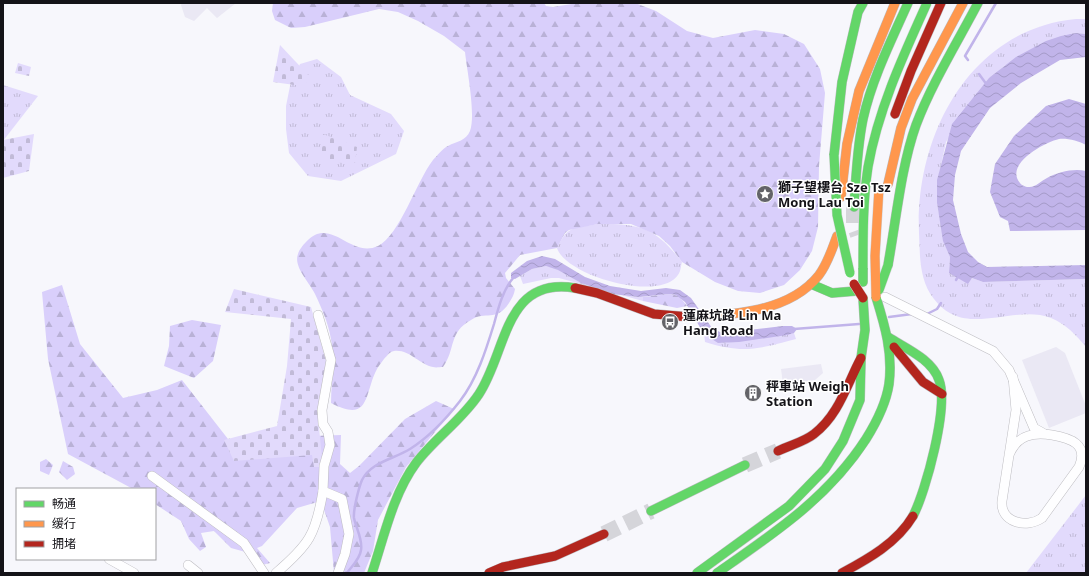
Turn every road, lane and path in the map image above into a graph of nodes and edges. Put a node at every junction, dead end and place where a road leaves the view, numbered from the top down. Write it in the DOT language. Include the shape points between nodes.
graph roads {
  1 [pos="863,3"];
  2 [pos="895,3"];
  3 [pos="908,3"];
  4 [pos="927,3"];
  5 [pos="941,3"];
  6 [pos="963,3"];
  7 [pos="978,3"];
  8 [pos="893,120"];
  9 [pos="883,163"];
  10 [pos="888,184"];
  11 [pos="840,206"];
  12 [pos="854,207"];
  13 [pos="837,236"];
  14 [pos="811,284"];
  15 [pos="856,292"];
  16 [pos="881,297"];
  17 [pos="863,298"];
  18 [pos="318,315"];
  19 [pos="887,333"];
  20 [pos="861,358"];
  21 [pos="861,374"];
  22 [pos="1013,377"];
  23 [pos="871,378"];
  24 [pos="942,394"];
  25 [pos="1044,434"];
  26 [pos="778,451"];
  27 [pos="1010,455"];
  28 [pos="745,465"];
  29 [pos="152,476"];
  30 [pos="323,491"];
  31 [pos="651,511"];
  32 [pos="604,534"];
  33 [pos="111,560"];
  34 [pos="188,565"];
  35 [pos="134,573"];
  36 [pos="198,573"];
  37 [pos="264,573"];
  38 [pos="276,573"];
  39 [pos="338,573"];
  40 [pos="372,573"];
  41 [pos="489,573"];
  42 [pos="697,573"];
  43 [pos="716,573"];
  44 [pos="842,573"];
  1 -- 17 [label="main road, bridge" via="858,12 842,82 834,155 834,187 839,226 850,274"];
  2 -- 11 [label="main road" via="867,70 855,107 847,145"];
  3 -- 12 [label="main road" via="879,70 866,108 860,134"];
  4 -- 17 [label="main road, bridge" via="890,90 871,155 864,207"];
  5 -- 8 [label="main road"];
  6 -- 10 [label="main road" via="912,99 901,128"];
  7 -- 16 [label="main road, bridge" via="916,126 908,153"];
  9 -- 16 [label="main road, bridge" via="875,256"];
  13 -- 14 [label="main road" via="827,263"];
  14 -- 15 [label="main road" via="825,293"];
  14 -- 40 [label="main road" via="779,305 687,318 652,313 568,286 546,288 524,300 509,320 496,362 480,394 461,417 424,453 407,478"];
  16 -- 19 [label="main road"];
  16 -- 22 [label="street" via="993,351"];
  17 -- 20 [label="main road" via="865,334"];
  18 -- 30 [label="street" via="331,360 322,410 323,424 328,432 330,445 324,466"];
  19 -- 24 [label="main road" via="923,382"];
  19 -- 24 [label="main road" via="930,367 939,380"];
  19 -- 43 [label="main road" via="890,356 885,377 886,399 876,422 856,452 820,495 796,517"];
  20 -- 21 [label="main road"];
  20 -- 26 [label="main road" via="850,375 835,410 823,426 814,434"];
  21 -- 23 [label="main road"];
  21 -- 42 [label="main road" via="860,400 843,441 831,461 789,506"];
  22 -- 25 [label="street" via="1034,428"];
  22 -- 27 [label="street" via="1016,410"];
  24 -- 44 [label="main road" via="924,487 916,510 903,530 883,548"];
  25 -- 27 [label="street" via="1023,437 1014,445"];
  25 -- 27 [label="street" via="1073,440 1081,449 1082,458 1080,467 1045,515 1034,523 1013,521 1005,516 1002,510"];
  28 -- 31 [label="main road"];
  29 -- 37 [label="street" via="244,543"];
  30 -- 38 [label="street" via="314,532"];
  30 -- 39 [label="street" via="342,499 349,534"];
  32 -- 41 [label="main road" via="555,556"];
  33 -- 35 [label="street"];
  34 -- 36 [label="street"];
}
